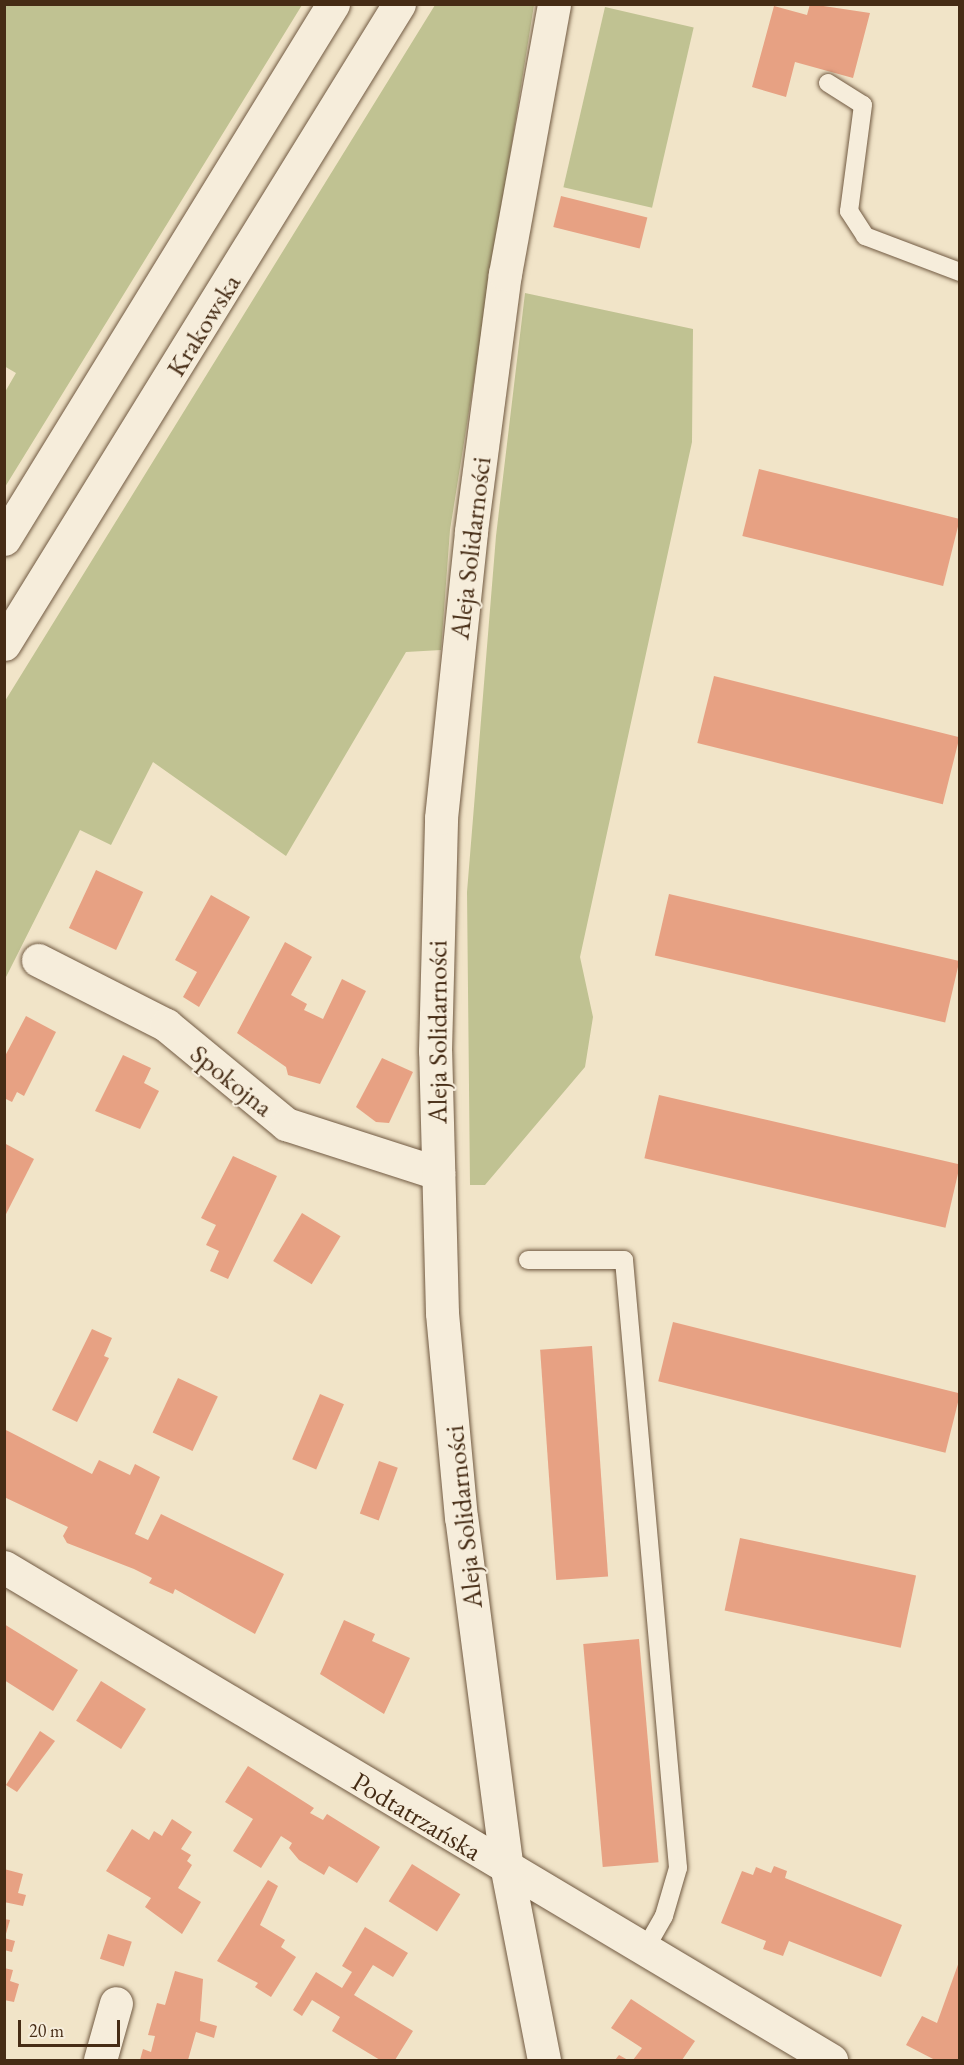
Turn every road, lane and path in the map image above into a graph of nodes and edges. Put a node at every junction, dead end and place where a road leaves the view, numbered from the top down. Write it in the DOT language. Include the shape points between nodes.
graph roads {
  1 [pos="333,4"];
  2 [pos="399,4"];
  3 [pos="554,4"];
  4 [pos="828,83"];
  5 [pos="960,272"];
  6 [pos="4,539"];
  7 [pos="4,644"];
  8 [pos="38,960"];
  9 [pos="438,1173"];
  10 [pos="528,1260"];
  11 [pos="4,1567"];
  12 [pos="507,1870"];
  13 [pos="644,1951"];
  14 [pos="116,2003"];
  15 [pos="100,2061"];
  16 [pos="544,2061"];
  17 [pos="831,2061"];
  1 -- 6 [label="street, Krakowska"];
  2 -- 7 [label="street, Krakowska"];
  3 -- 9 [label="street, Aleja Solidarności" via="505,274 441,818 435,1051"];
  4 -- 5 [label="lane" via="863,105 849,210 865,236"];
  8 -- 9 [label="street, Spokojna" via="166,1025 286,1124"];
  9 -- 12 [label="street, Aleja Solidarności" via="442,1313 461,1518"];
  10 -- 13 [label="lane" via="624,1260 678,1868 664,1916"];
  11 -- 12 [label="street, Podtatrzańska"];
  12 -- 13 [label="street, Podtatrzańska"];
  12 -- 16 [label="street, Aleja Solidarności"];
  13 -- 17 [label="street, Podtatrzańska"];
  14 -- 15 [label="street"];
}
